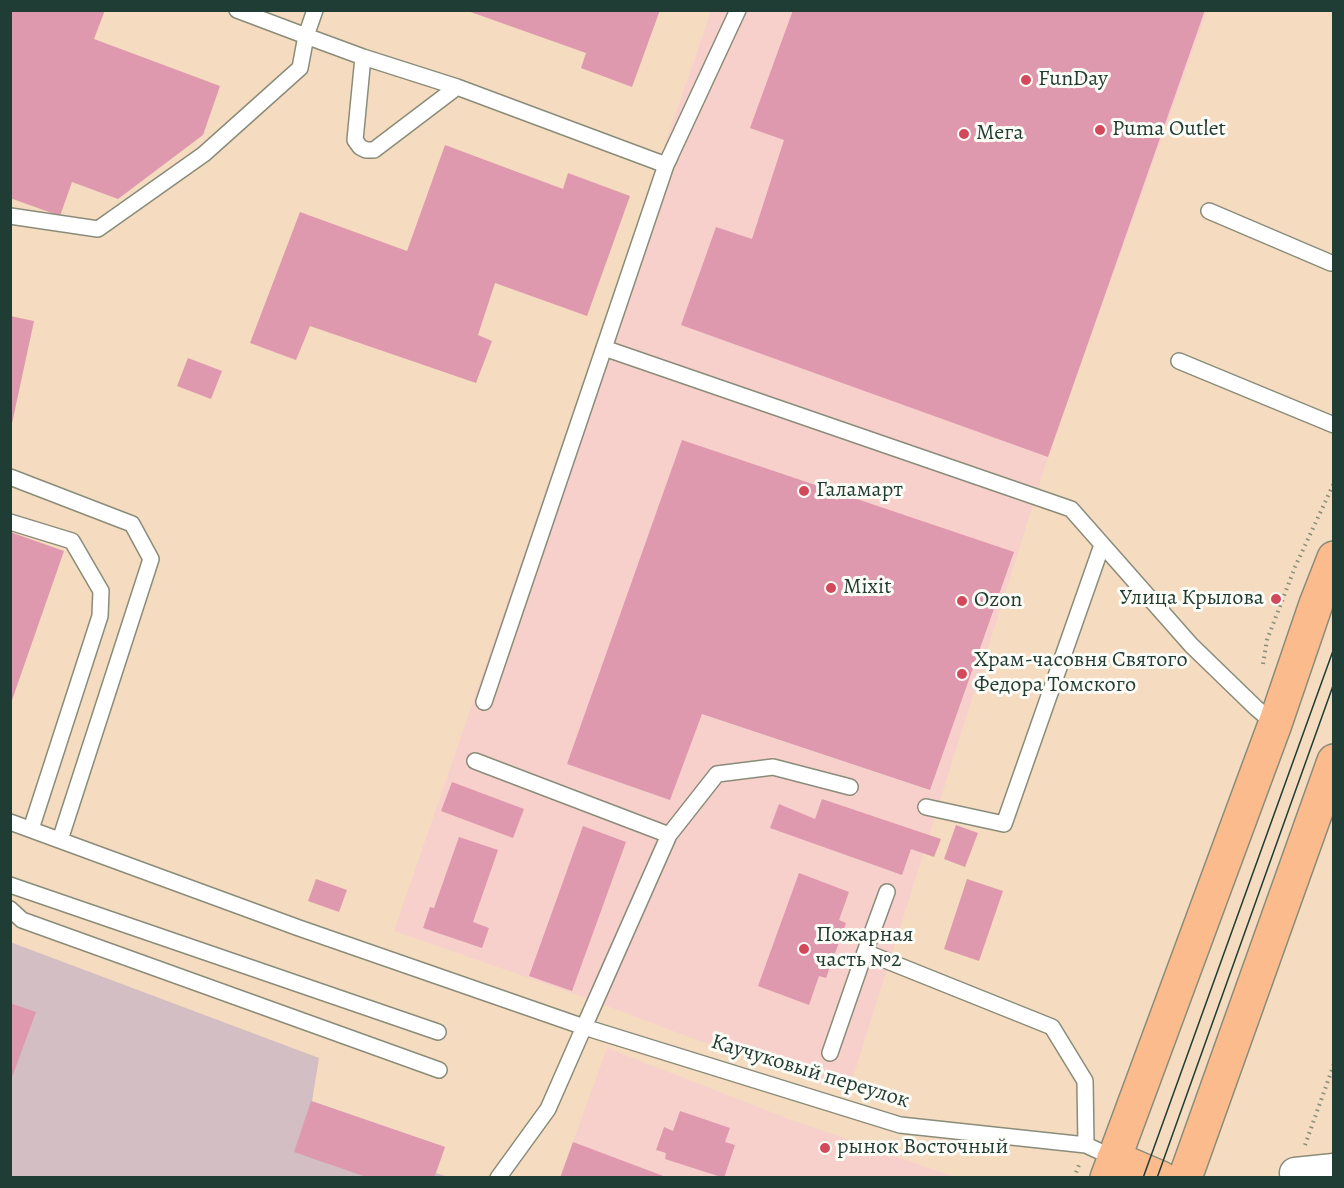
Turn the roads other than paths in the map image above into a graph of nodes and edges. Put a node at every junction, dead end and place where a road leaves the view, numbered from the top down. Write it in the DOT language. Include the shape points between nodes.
graph roads {
  1 [pos="237,10"];
  2 [pos="315,10"];
  3 [pos="738,10"];
  4 [pos="306,36"];
  5 [pos="363,57"];
  6 [pos="457,87"];
  7 [pos="666,165"];
  8 [pos="1209,212"];
  9 [pos="10,216"];
  10 [pos="1332,263"];
  11 [pos="604,348"];
  12 [pos="1179,361"];
  13 [pos="1334,425"];
  14 [pos="10,477"];
  15 [pos="10,522"];
  16 [pos="1102,545"];
  17 [pos="1334,558"];
  18 [pos="484,702"];
  19 [pos="1275,724"];
  20 [pos="475,761"];
  21 [pos="1332,766"];
  22 [pos="850,787"];
  23 [pos="1326,805"];
  24 [pos="926,807"];
  25 [pos="10,822"];
  26 [pos="31,829"];
  27 [pos="669,835"];
  28 [pos="60,840"];
  29 [pos="10,885"];
  30 [pos="886,892"];
  31 [pos="10,909"];
  32 [pos="865,952"];
  33 [pos="584,1027"];
  34 [pos="438,1032"];
  35 [pos="830,1053"];
  36 [pos="439,1070"];
  37 [pos="1102,1160"];
  38 [pos="1334,1169"];
  39 [pos="1295,1173"];
  40 [pos="498,1178"];
  41 [pos="1161,1178"];
  42 [pos="1185,1178"];
  1 -- 4 [label="lane"];
  2 -- 4 [label="lane"];
  3 -- 7 [label="lane"];
  4 -- 5 [label="lane"];
  4 -- 9 [label="lane" via="300,68 204,154 98,229"];
  5 -- 6 [label="lane"];
  5 -- 6 [label="lane" via="356,140 366,150 374,150"];
  6 -- 7 [label="lane"];
  7 -- 11 [label="lane"];
  8 -- 10 [label="lane"];
  11 -- 16 [label="lane" via="1071,509"];
  11 -- 18 [label="lane"];
  12 -- 13 [label="lane"];
  14 -- 28 [label="lane" via="132,524 151,559"];
  15 -- 26 [label="lane" via="72,541 101,591 100,616"];
  16 -- 19 [label="lane" via="1191,645"];
  16 -- 24 [label="lane" via="1004,824"];
  17 -- 19 [label="main road"];
  19 -- 37 [label="main road"];
  20 -- 27 [label="lane"];
  21 -- 23 [label="main road"];
  22 -- 27 [label="lane" via="773,767 717,774"];
  23 -- 42 [label="main road"];
  25 -- 26 [label="lane, Каучуковый переулок"];
  26 -- 28 [label="lane, Каучуковый переулок"];
  27 -- 33 [label="lane"];
  28 -- 33 [label="lane, Каучуковый переулок"];
  29 -- 34 [label="lane"];
  30 -- 32 [label="lane"];
  31 -- 36 [label="lane" via="22,920"];
  32 -- 35 [label="lane"];
  32 -- 37 [label="lane" via="1052,1027 1085,1081"];
  33 -- 37 [label="lane, Каучуковый переулок" via="900,1125"];
  33 -- 40 [label="lane" via="548,1109"];
  37 -- 41 [label="main road"];
  38 -- 39 [label="street"];
}
